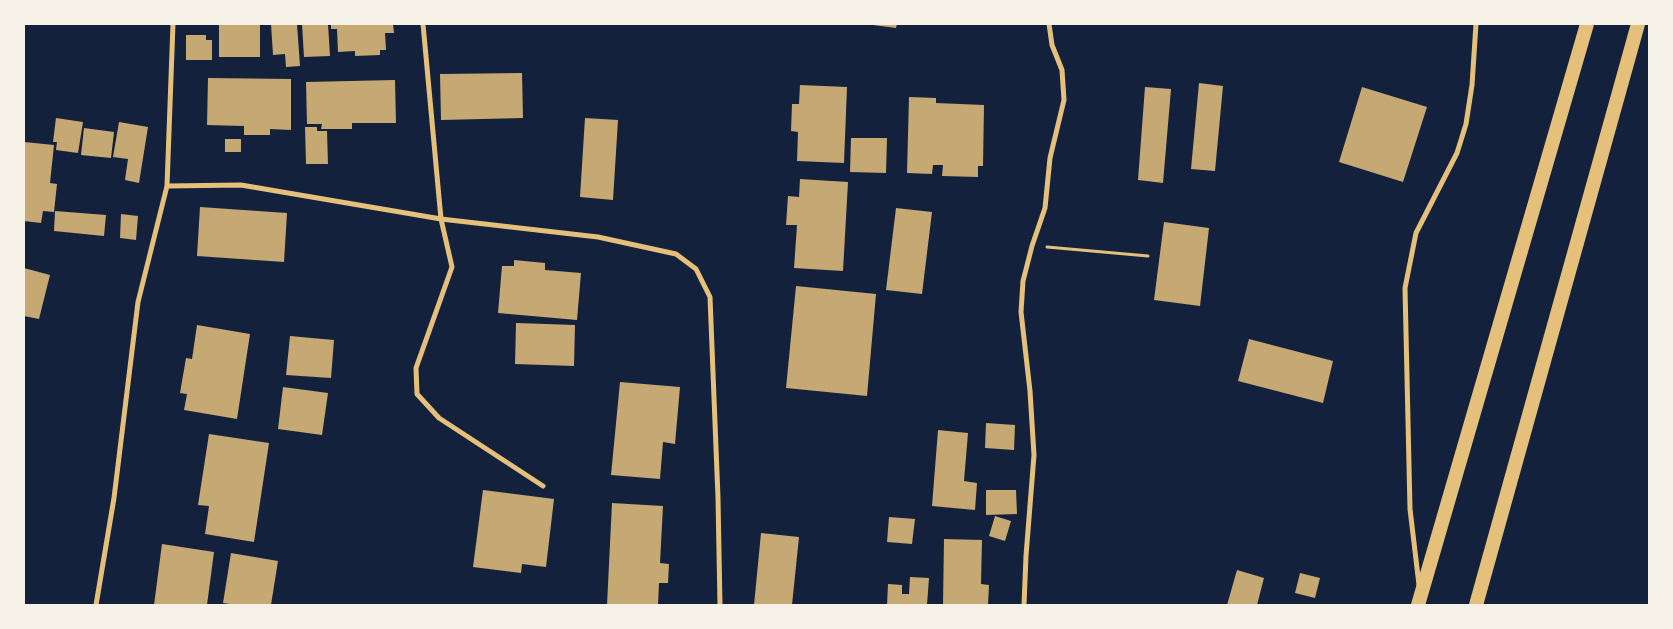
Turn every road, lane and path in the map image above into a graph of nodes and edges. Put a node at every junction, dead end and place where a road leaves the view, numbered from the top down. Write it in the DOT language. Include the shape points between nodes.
graph roads {
  1 [pos="173,24"];
  2 [pos="423,24"];
  3 [pos="1049,24"];
  4 [pos="1476,24"];
  5 [pos="1587,24"];
  6 [pos="1638,24"];
  7 [pos="167,186"];
  8 [pos="441,219"];
  9 [pos="1032,246"];
  10 [pos="1148,256"];
  11 [pos="544,486"];
  12 [pos="1419,600"];
  13 [pos="96,605"];
  14 [pos="720,605"];
  15 [pos="1024,605"];
  16 [pos="1476,605"];
  1 -- 7 [label="street"];
  2 -- 8 [label="street"];
  3 -- 9 [label="street" via="1052,45 1062,70 1064,100 1050,158 1045,208"];
  4 -- 12 [label="street" via="1466,124 1457,153 1416,233 1405,288 1410,509"];
  5 -- 12 [label="highway"];
  6 -- 16 [label="highway"];
  7 -- 8 [label="street" via="241,185"];
  7 -- 13 [label="street" via="138,302 114,498"];
  8 -- 11 [label="street" via="452,267 416,368 417,394 439,418"];
  8 -- 14 [label="street" via="598,237 676,254 696,269 710,297"];
  9 -- 10 [label="path"];
  9 -- 15 [label="street" via="1023,281 1021,312 1034,455"];
}
